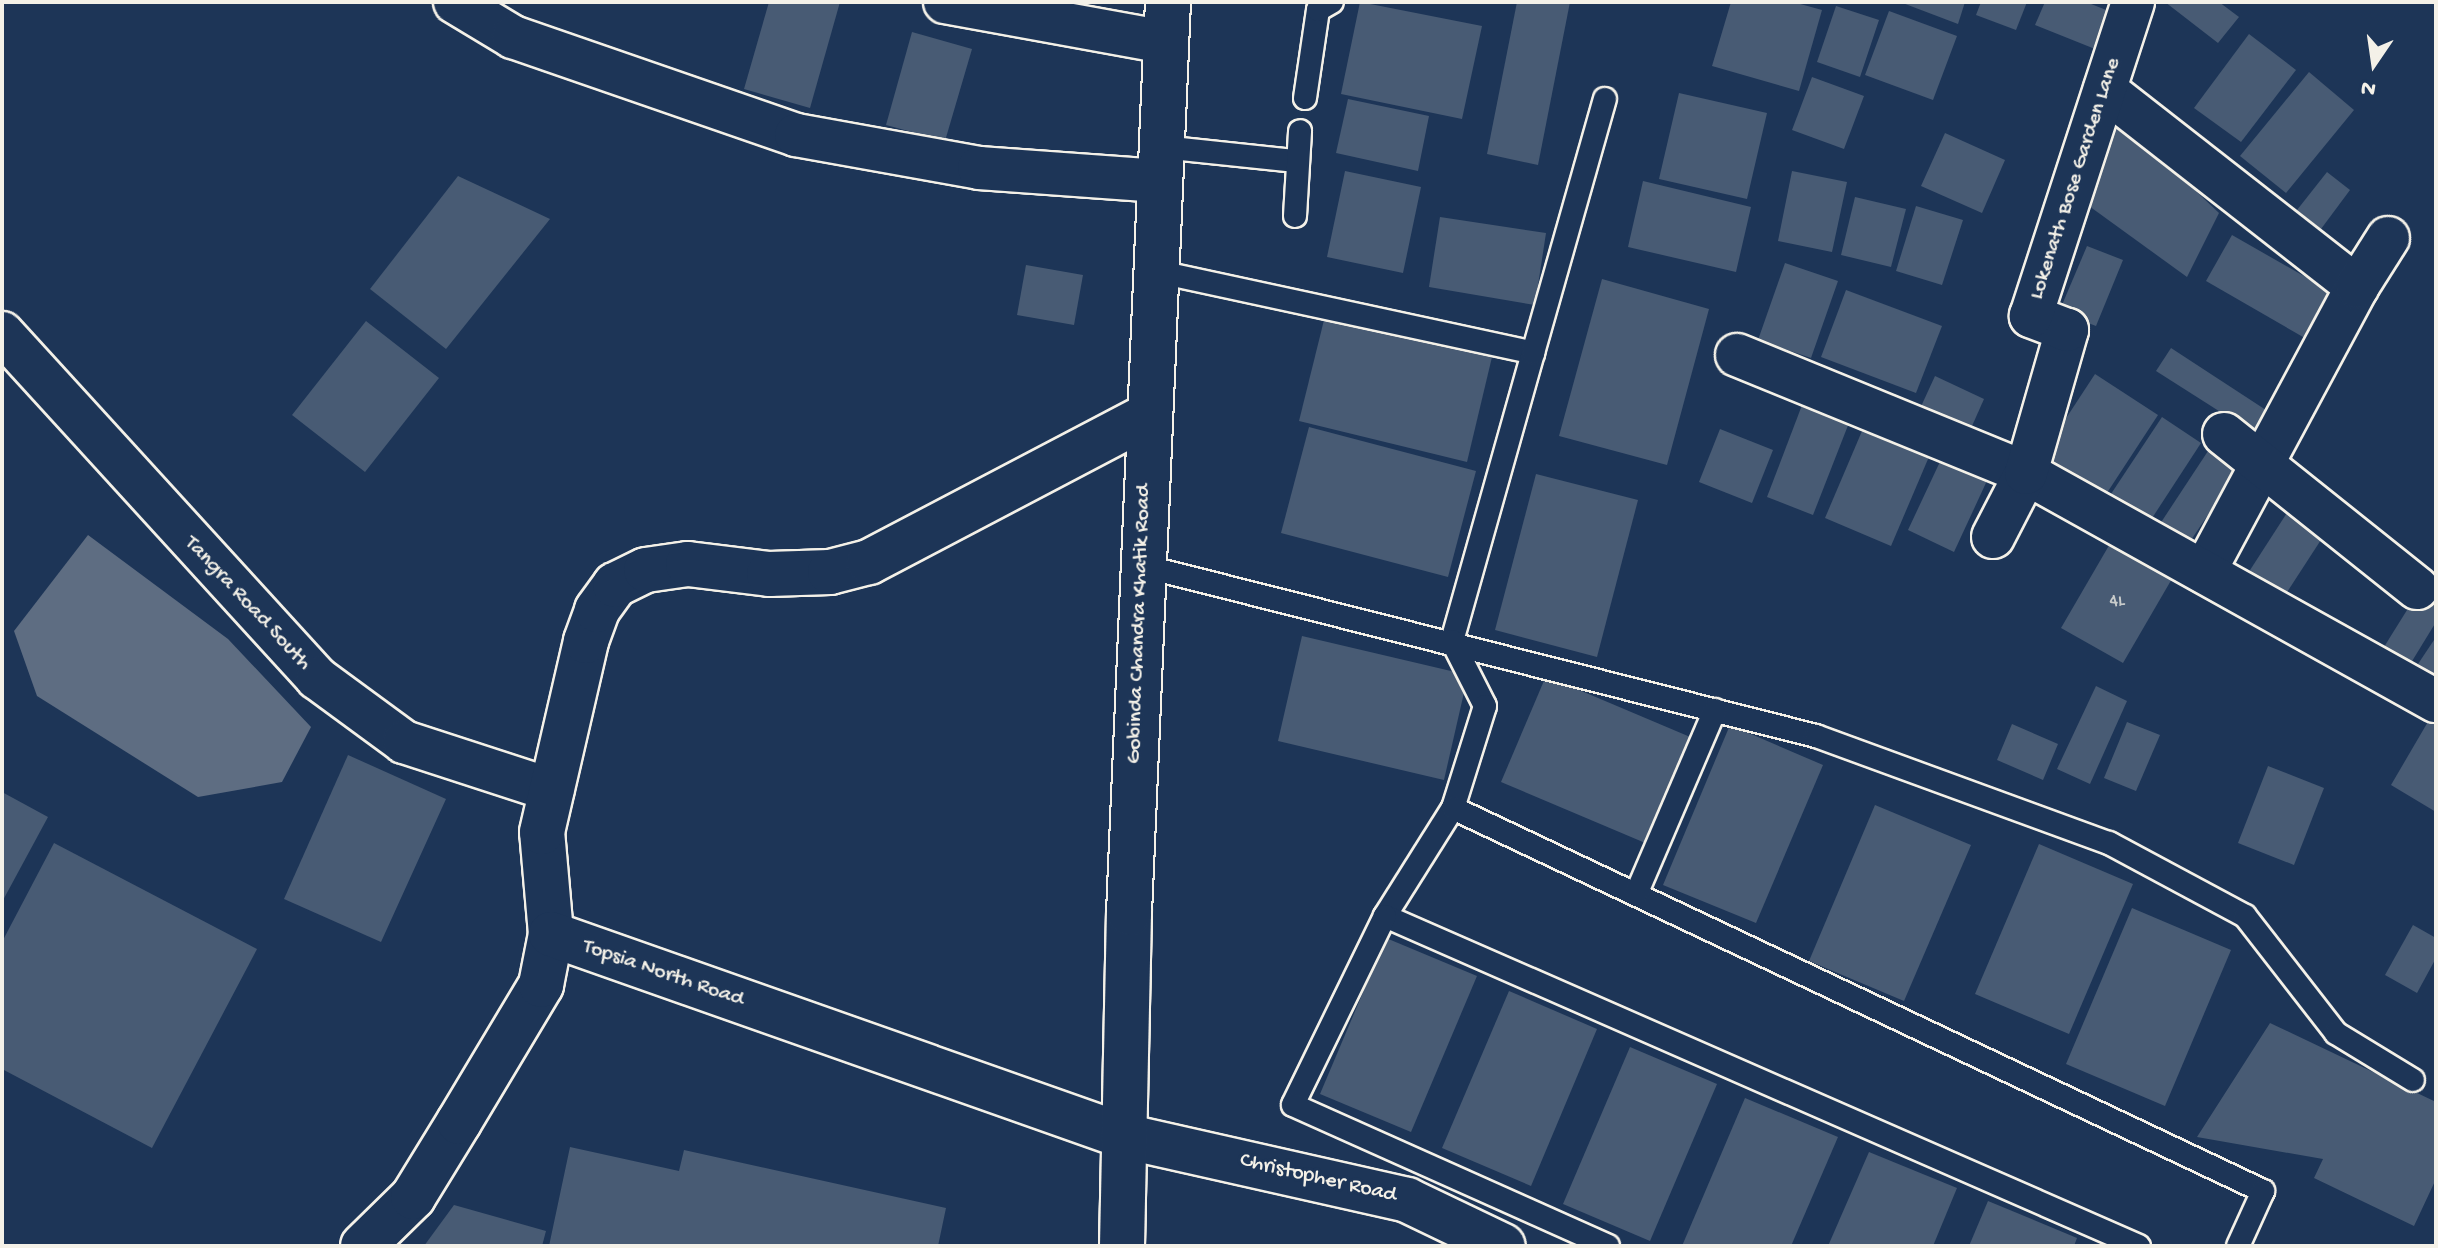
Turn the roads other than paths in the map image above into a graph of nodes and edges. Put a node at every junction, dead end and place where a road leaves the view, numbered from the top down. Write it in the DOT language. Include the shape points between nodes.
graph roads {
  1 [pos="455,2"];
  2 [pos="945,2"];
  3 [pos="1332,2"];
  4 [pos="2133,2"];
  5 [pos="1167,22"];
  6 [pos="2105,90"];
  7 [pos="1305,98"];
  8 [pos="1605,99"];
  9 [pos="1300,131"];
  10 [pos="1296,161"];
  11 [pos="1161,164"];
  12 [pos="1295,216"];
  13 [pos="2388,238"];
  14 [pos="1155,271"];
  15 [pos="2357,287"];
  16 [pos="2,333"];
  17 [pos="1533,353"];
  18 [pos="1737,355"];
  19 [pos="1149,415"];
  20 [pos="2224,434"];
  21 [pos="2264,461"];
  22 [pos="2026,473"];
  23 [pos="1993,537"];
  24 [pos="1143,566"];
  25 [pos="2204,572"];
  26 [pos="2428,583"];
  27 [pos="1452,641"];
  28 [pos="2436,701"];
  29 [pos="1715,710"];
  30 [pos="552,790"];
  31 [pos="1453,808"];
  32 [pos="1637,892"];
  33 [pos="1385,916"];
  34 [pos="551,934"];
  35 [pos="2413,1080"];
  36 [pos="1124,1136"];
  37 [pos="363,1246"];
  38 [pos="1122,1246"];
  39 [pos="1503,1246"];
  40 [pos="1608,1246"];
  41 [pos="2139,1246"];
  42 [pos="2238,1246"];
  1 -- 11 [label="street" via="513,37 796,135 979,168"];
  2 -- 5 [label="street"];
  3 -- 7 [label="lane" via="1318,10"];
  4 -- 6 [label="street, Lokenath Bose Garden Lane"];
  5 -- 11 [label="street, Gobinda Chandra Khatik Road"];
  6 -- 15 [label="street"];
  6 -- 22 [label="street, Lokenath Bose Garden Lane" via="2031,316 2067,330"];
  8 -- 17 [label="lane"];
  9 -- 10 [label="lane"];
  10 -- 11 [label="lane"];
  10 -- 12 [label="lane"];
  11 -- 14 [label="street, Gobinda Chandra Khatik Road"];
  13 -- 15 [label="street"];
  14 -- 17 [label="lane"];
  14 -- 19 [label="street, Gobinda Chandra Khatik Road"];
  15 -- 21 [label="street"];
  16 -- 30 [label="street, Tangra Road South" via="317,678 404,742"];
  17 -- 27 [label="lane"];
  18 -- 22 [label="street"];
  19 -- 24 [label="street, Gobinda Chandra Khatik Road"];
  19 -- 30 [label="street" via="869,562 830,572 769,574 688,564 646,570 615,585 597,610 586,641"];
  20 -- 21 [label="street"];
  21 -- 25 [label="street"];
  21 -- 26 [label="street"];
  22 -- 23 [label="street, Lokenath Bose Garden Lane"];
  22 -- 25 [label="street"];
  24 -- 27 [label="lane"];
  24 -- 36 [label="street, Gobinda Chandra Khatik Road"];
  25 -- 28 [label="street"];
  27 -- 29 [label="lane"];
  27 -- 31 [label="lane" via="1485,706"];
  29 -- 32 [label="lane"];
  29 -- 35 [label="lane" via="1816,736 2109,843 2245,916 2336,1033"];
  30 -- 34 [label="street" via="542,832"];
  31 -- 32 [label="lane"];
  31 -- 33 [label="lane"];
  32 -- 42 [label="lane" via="2263,1191"];
  33 -- 40 [label="lane" via="1293,1105"];
  33 -- 41 [label="lane"];
  34 -- 36 [label="street, Topsia North Road"];
  34 -- 37 [label="street, Topsia North Road" via="541,985 459,1122 413,1197"];
  36 -- 38 [label="street, Gobinda Chandra Khatik Road"];
  36 -- 39 [label="street, Christopher Road" via="1407,1200"];
}
